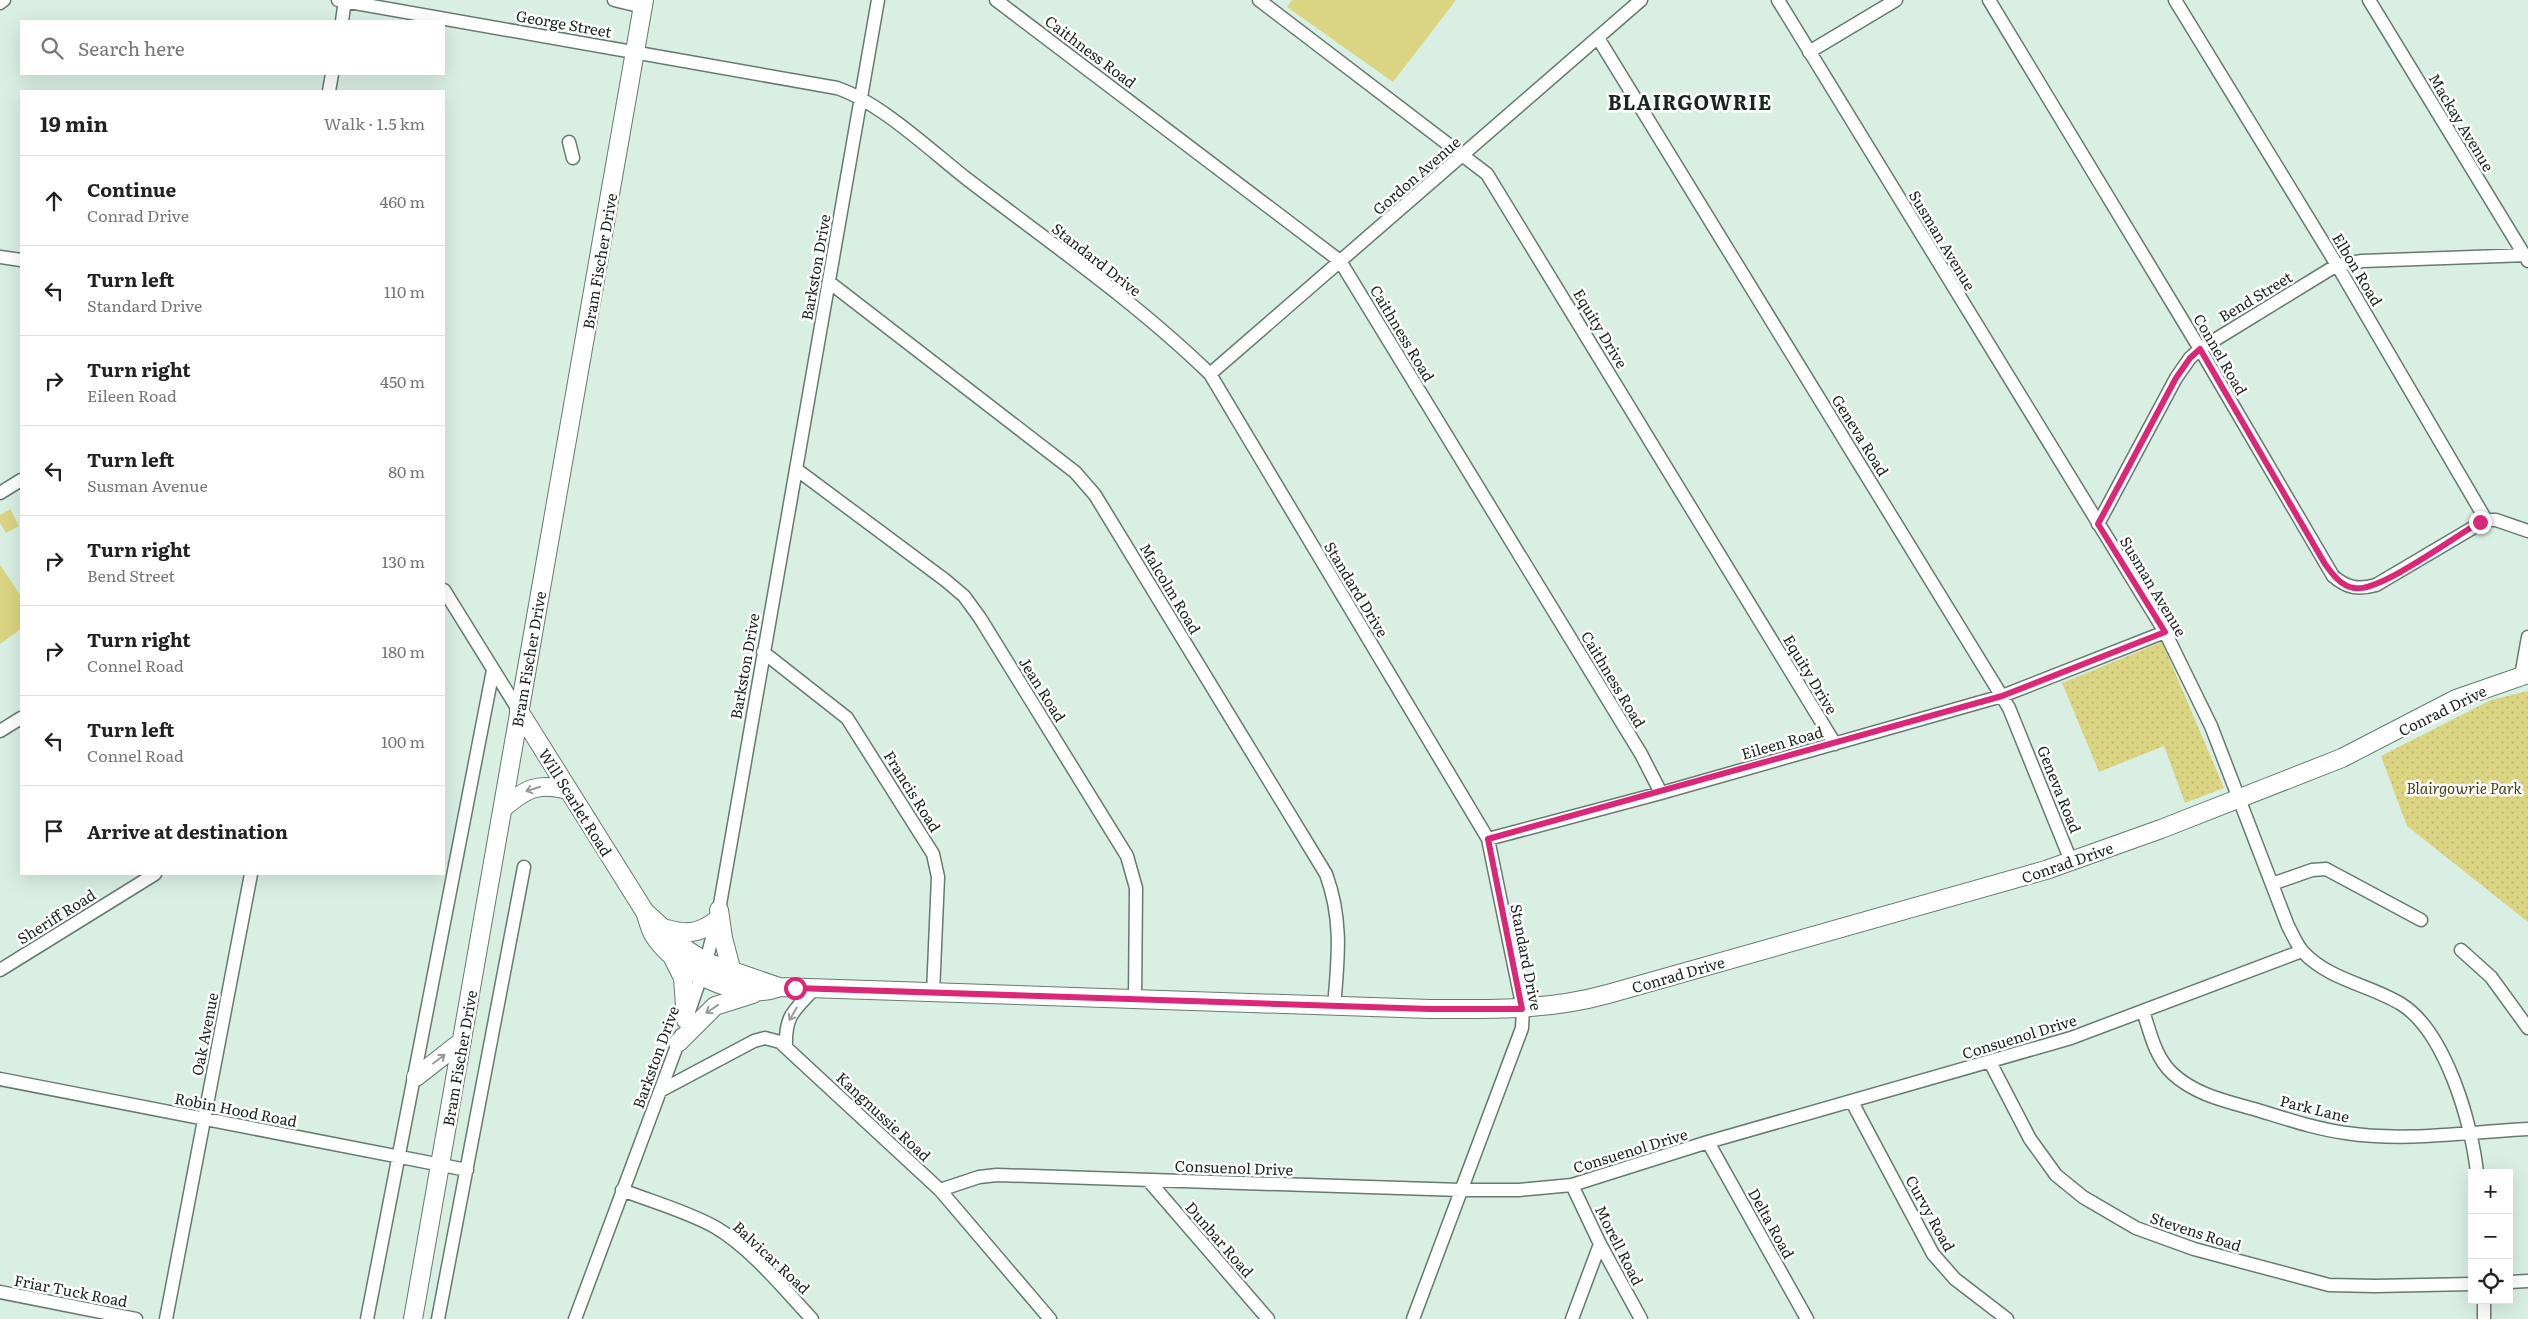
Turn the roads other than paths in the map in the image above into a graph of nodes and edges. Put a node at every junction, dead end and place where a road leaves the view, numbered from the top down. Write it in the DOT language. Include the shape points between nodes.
graph roads {
  1 [pos="4,0"];
  2 [pos="343,0"];
  3 [pos="614,0"];
  4 [pos="878,0"];
  5 [pos="996,0"];
  6 [pos="1259,0"];
  7 [pos="1641,0"];
  8 [pos="1778,0"];
  9 [pos="1896,0"];
  10 [pos="1989,0"];
  11 [pos="2175,0"];
  12 [pos="2369,0"];
  13 [pos="0,3"];
  14 [pos="643,3"];
  15 [pos="342,20"];
  16 [pos="1598,38"];
  17 [pos="1810,52"];
  18 [pos="636,53"];
  19 [pos="332,75"];
  20 [pos="784,79"];
  21 [pos="329,90"];
  22 [pos="861,99"];
  23 [pos="569,142"];
  24 [pos="1463,156"];
  25 [pos="573,158"];
  26 [pos="0,257"];
  27 [pos="2527,258"];
  28 [pos="20,260"];
  29 [pos="1340,261"];
  30 [pos="2337,265"];
  31 [pos="829,282"];
  32 [pos="2200,349"];
  33 [pos="1210,374"];
  34 [pos="796,469"];
  35 [pos="20,481"];
  36 [pos="0,493"];
  37 [pos="2486,520"];
  38 [pos="2098,524"];
  39 [pos="2528,531"];
  40 [pos="445,592"];
  41 [pos="2165,632"];
  42 [pos="2528,637"];
  43 [pos="763,652"];
  44 [pos="493,670"];
  45 [pos="2524,675"];
  46 [pos="2002,696"];
  47 [pos="519,711"];
  48 [pos="20,719"];
  49 [pos="0,731"];
  50 [pos="1835,744"];
  51 [pos="567,790"];
  52 [pos="1661,793"];
  53 [pos="2239,798"];
  54 [pos="503,808"];
  55 [pos="1488,839"];
  56 [pos="2071,861"];
  57 [pos="524,867"];
  58 [pos="153,875"];
  59 [pos="251,875"];
  60 [pos="2272,884"];
  61 [pos="645,912"];
  62 [pos="718,915"];
  63 [pos="2421,920"];
  64 [pos="667,929"];
  65 [pos="2461,950"];
  66 [pos="2302,951"];
  67 [pos="669,952"];
  68 [pos="704,969"];
  69 [pos="0,970"];
  70 [pos="732,972"];
  71 [pos="779,987"];
  72 [pos="814,989"];
  73 [pos="758,992"];
  74 [pos="933,993"];
  75 [pos="1136,1000"];
  76 [pos="1334,1007"];
  77 [pos="1522,1009"];
  78 [pos="2143,1011"];
  79 [pos="686,1020"];
  80 [pos="2528,1028"];
  81 [pos="462,1041"];
  82 [pos="678,1043"];
  83 [pos="786,1046"];
  84 [pos="1990,1062"];
  85 [pos="416,1077"];
  86 [pos="0,1079"];
  87 [pos="660,1092"];
  88 [pos="1852,1102"];
  89 [pos="204,1119"];
  90 [pos="2528,1129"];
  91 [pos="2472,1132"];
  92 [pos="1708,1142"];
  93 [pos="399,1158"];
  94 [pos="440,1165"];
  95 [pos="2477,1169"];
  96 [pos="467,1170"];
  97 [pos="1148,1180"];
  98 [pos="1572,1185"];
  99 [pos="622,1190"];
  100 [pos="940,1190"];
  101 [pos="1461,1190"];
  102 [pos="1600,1244"];
  103 [pos="2528,1280"];
  104 [pos="2513,1282"];
  105 [pos="2468,1284"];
  106 [pos="0,1292"];
  107 [pos="2484,1304"];
  108 [pos="136,1319"];
  109 [pos="166,1319"];
  110 [pos="367,1319"];
  111 [pos="413,1319"];
  112 [pos="438,1319"];
  113 [pos="576,1319"];
  114 [pos="812,1319"];
  115 [pos="1050,1319"];
  116 [pos="1268,1319"];
  117 [pos="1413,1319"];
  118 [pos="1572,1319"];
  119 [pos="1641,1319"];
  120 [pos="1807,1319"];
  121 [pos="2007,1319"];
  122 [pos="2484,1319"];
  1 -- 13 [label="street"];
  2 -- 15 [label="street"];
  2 -- 18 [label="street, George Street"];
  3 -- 14 [label="street"];
  4 -- 22 [label="street, Barkston Drive"];
  5 -- 29 [label="street, Caithness Road"];
  6 -- 24 [label="street, Equity Drive"];
  7 -- 16 [label="street, Gordon Avenue"];
  8 -- 17 [label="street, Susman Avenue"];
  9 -- 17 [label="street"];
  10 -- 32 [label="street, Connel Road"];
  11 -- 30 [label="street, Elbon Road"];
  12 -- 27 [label="street, Mackay Avenue"];
  14 -- 18 [label="street, Bram Fischer Drive"];
  16 -- 24 [label="street, Gordon Avenue"];
  16 -- 46 [label="street, Geneva Road"];
  17 -- 38 [label="street, Susman Avenue"];
  18 -- 20 [label="street, George Street"];
  18 -- 47 [label="street, Bram Fischer Drive"];
  19 -- 21 [label="street"];
  20 -- 22 [label="street, Standard Drive" via="837,88"];
  22 -- 31 [label="street, Barkston Drive"];
  22 -- 33 [label="street, Standard Drive" via="1178,343"];
  23 -- 25 [label="street"];
  24 -- 29 [label="street, Gordon Avenue"];
  24 -- 50 [label="street, Equity Drive" via="1490,177"];
  26 -- 28 [label="street"];
  27 -- 30 [label="street, Bend Street" via="2362,261"];
  29 -- 33 [label="street, Gordon Avenue"];
  29 -- 52 [label="street, Caithness Road" via="1641,754"];
  30 -- 32 [label="street, Bend Street"];
  30 -- 37 [label="street, Elbon Road"];
  31 -- 34 [label="street, Barkston Drive"];
  31 -- 76 [label="street, Malcolm Road" via="1076,472 1095,495 1326,874 1335,896 1339,934"];
  32 -- 37 [label="street, Connel Road" via="2325,564 2344,585 2355,588 2376,585"];
  32 -- 38 [label="street, Bend Street" via="2176,378"];
  33 -- 55 [label="street, Standard Drive"];
  34 -- 43 [label="street, Barkston Drive"];
  34 -- 75 [label="street, Jean Road" via="945,580 964,596 980,618 1127,856 1136,888"];
  35 -- 36 [label="street"];
  37 -- 39 [label="street" via="2496,520"];
  38 -- 41 [label="street, Susman Avenue"];
  40 -- 44 [label="street, Will Scarlet Road"];
  41 -- 46 [label="street, Eileen Road"];
  41 -- 53 [label="street, Susman Avenue" via="2204,708"];
  42 -- 45 [label="street"];
  43 -- 62 [label="street, Barkston Drive"];
  43 -- 74 [label="street, Francis Road" via="847,718 933,854 937,864 938,897"];
  44 -- 47 [label="street, Will Scarlet Road"];
  44 -- 85 [label="street"];
  45 -- 53 [label="street, Conrad Drive" via="2456,699 2342,758"];
  46 -- 50 [label="street, Eileen Road"];
  46 -- 56 [label="street, Geneva Road" via="2024,742"];
  47 -- 51 [label="street, Will Scarlet Road"];
  47 -- 54 [label="street, Bram Fischer Drive"];
  48 -- 49 [label="street"];
  50 -- 52 [label="street, Eileen Road"];
  51 -- 54 [label="street, one-way" via="553,786 536,787"];
  51 -- 61 [label="street, Will Scarlet Road"];
  52 -- 55 [label="street, Eileen Road"];
  53 -- 56 [label="street, Conrad Drive"];
  53 -- 60 [label="street, Susman Avenue"];
  54 -- 81 [label="street, Bram Fischer Drive"];
  55 -- 77 [label="street, Standard Drive"];
  56 -- 77 [label="street, Conrad Drive" via="1979,890 1587,999"];
  57 -- 96 [label="street, Bram Fischer Drive"];
  58 -- 69 [label="street, Sheriff Road"];
  59 -- 89 [label="street, Oak Avenue"];
  60 -- 63 [label="street" via="2312,870 2326,870"];
  60 -- 66 [label="street, Susman Avenue" via="2288,926"];
  61 -- 64 [label="street, Will Scarlet Road"];
  61 -- 67 [label="street, Will Scarlet Road" via="653,934"];
  62 -- 64 [label="street" via="698,932 682,933"];
  62 -- 68 [label="street, Barkston Drive"];
  62 -- 70 [label="street"];
  64 -- 68 [label="street, Will Scarlet Road"];
  65 -- 80 [label="street" via="2491,977"];
  66 -- 78 [label="street, Consuenol Drive"];
  66 -- 91 [label="street, Susman Avenue" via="2330,972 2400,1003 2422,1021 2452,1079"];
  67 -- 68 [label="street, Will Scarlet Road" via="682,964"];
  67 -- 79 [label="street" via="683,978"];
  68 -- 70 [label="street, Conrad Drive"];
  68 -- 73 [label="street, Conrad Drive" via="732,987"];
  68 -- 79 [label="street, Barkston Drive"];
  70 -- 71 [label="street, Conrad Drive"];
  71 -- 72 [label="street, Conrad Drive"];
  71 -- 73 [label="street, Conrad Drive"];
  72 -- 74 [label="street, Conrad Drive"];
  72 -- 83 [label="street, one-way" via="791,1013"];
  73 -- 82 [label="street, one-way" via="715,1006"];
  74 -- 75 [label="street, Conrad Drive"];
  75 -- 76 [label="street, Conrad Drive"];
  76 -- 77 [label="street, Conrad Drive"];
  77 -- 101 [label="street, Standard Drive" via="1520,1037"];
  78 -- 84 [label="street, Consuenol Drive" via="2072,1038"];
  78 -- 91 [label="street, Park Lane" via="2154,1045 2170,1071 2194,1089 2218,1099 2345,1133 2377,1136"];
  79 -- 82 [label="street, Barkston Drive"];
  85 -- 81 [label="street, one-way"];
  81 -- 94 [label="street, Bram Fischer Drive"];
  82 -- 87 [label="street, Barkston Drive"];
  83 -- 87 [label="street, Kangnussie Road" via="770,1038 754,1041"];
  83 -- 100 [label="street, Kangnussie Road"];
  84 -- 88 [label="street, Consuenol Drive"];
  84 -- 105 [label="street, Stevens Road" via="2030,1139 2056,1176 2136,1228 2194,1249 2329,1284"];
  85 -- 93 [label="street"];
  86 -- 89 [label="street, Robin Hood Road"];
  87 -- 99 [label="street, Barkston Drive"];
  88 -- 92 [label="street, Consuenol Drive"];
  88 -- 121 [label="street, Curvy Road" via="1933,1254 1955,1279"];
  89 -- 93 [label="street, Robin Hood Road"];
  89 -- 109 [label="street, Oak Avenue"];
  90 -- 91 [label="street, Park Lane"];
  91 -- 95 [label="street, Susman Avenue"];
  92 -- 98 [label="street, Consuenol Drive"];
  92 -- 120 [label="street, Delta Road"];
  93 -- 94 [label="street, Robin Hood Road"];
  93 -- 110 [label="street"];
  94 -- 96 [label="street, Robin Hood Road"];
  94 -- 111 [label="street, Bram Fischer Drive"];
  96 -- 112 [label="street, Bram Fischer Drive"];
  97 -- 100 [label="street, Consuenol Drive" via="997,1175 979,1177"];
  97 -- 101 [label="street, Consuenol Drive"];
  97 -- 116 [label="street, Dunbar Road"];
  98 -- 101 [label="street, Consuenol Drive" via="1519,1190"];
  98 -- 102 [label="street, Morell Road"];
  99 -- 113 [label="street, Barkston Drive"];
  99 -- 114 [label="street, Balvicar Road" via="721,1231 759,1264"];
  100 -- 115 [label="street, Kangnussie Road"];
  101 -- 117 [label="street, Standard Drive"];
  102 -- 118 [label="street"];
  102 -- 119 [label="street, Morell Road"];
  103 -- 104 [label="street"];
  106 -- 108 [label="street, Friar Tuck Road"];
  107 -- 122 [label="street"];
}
